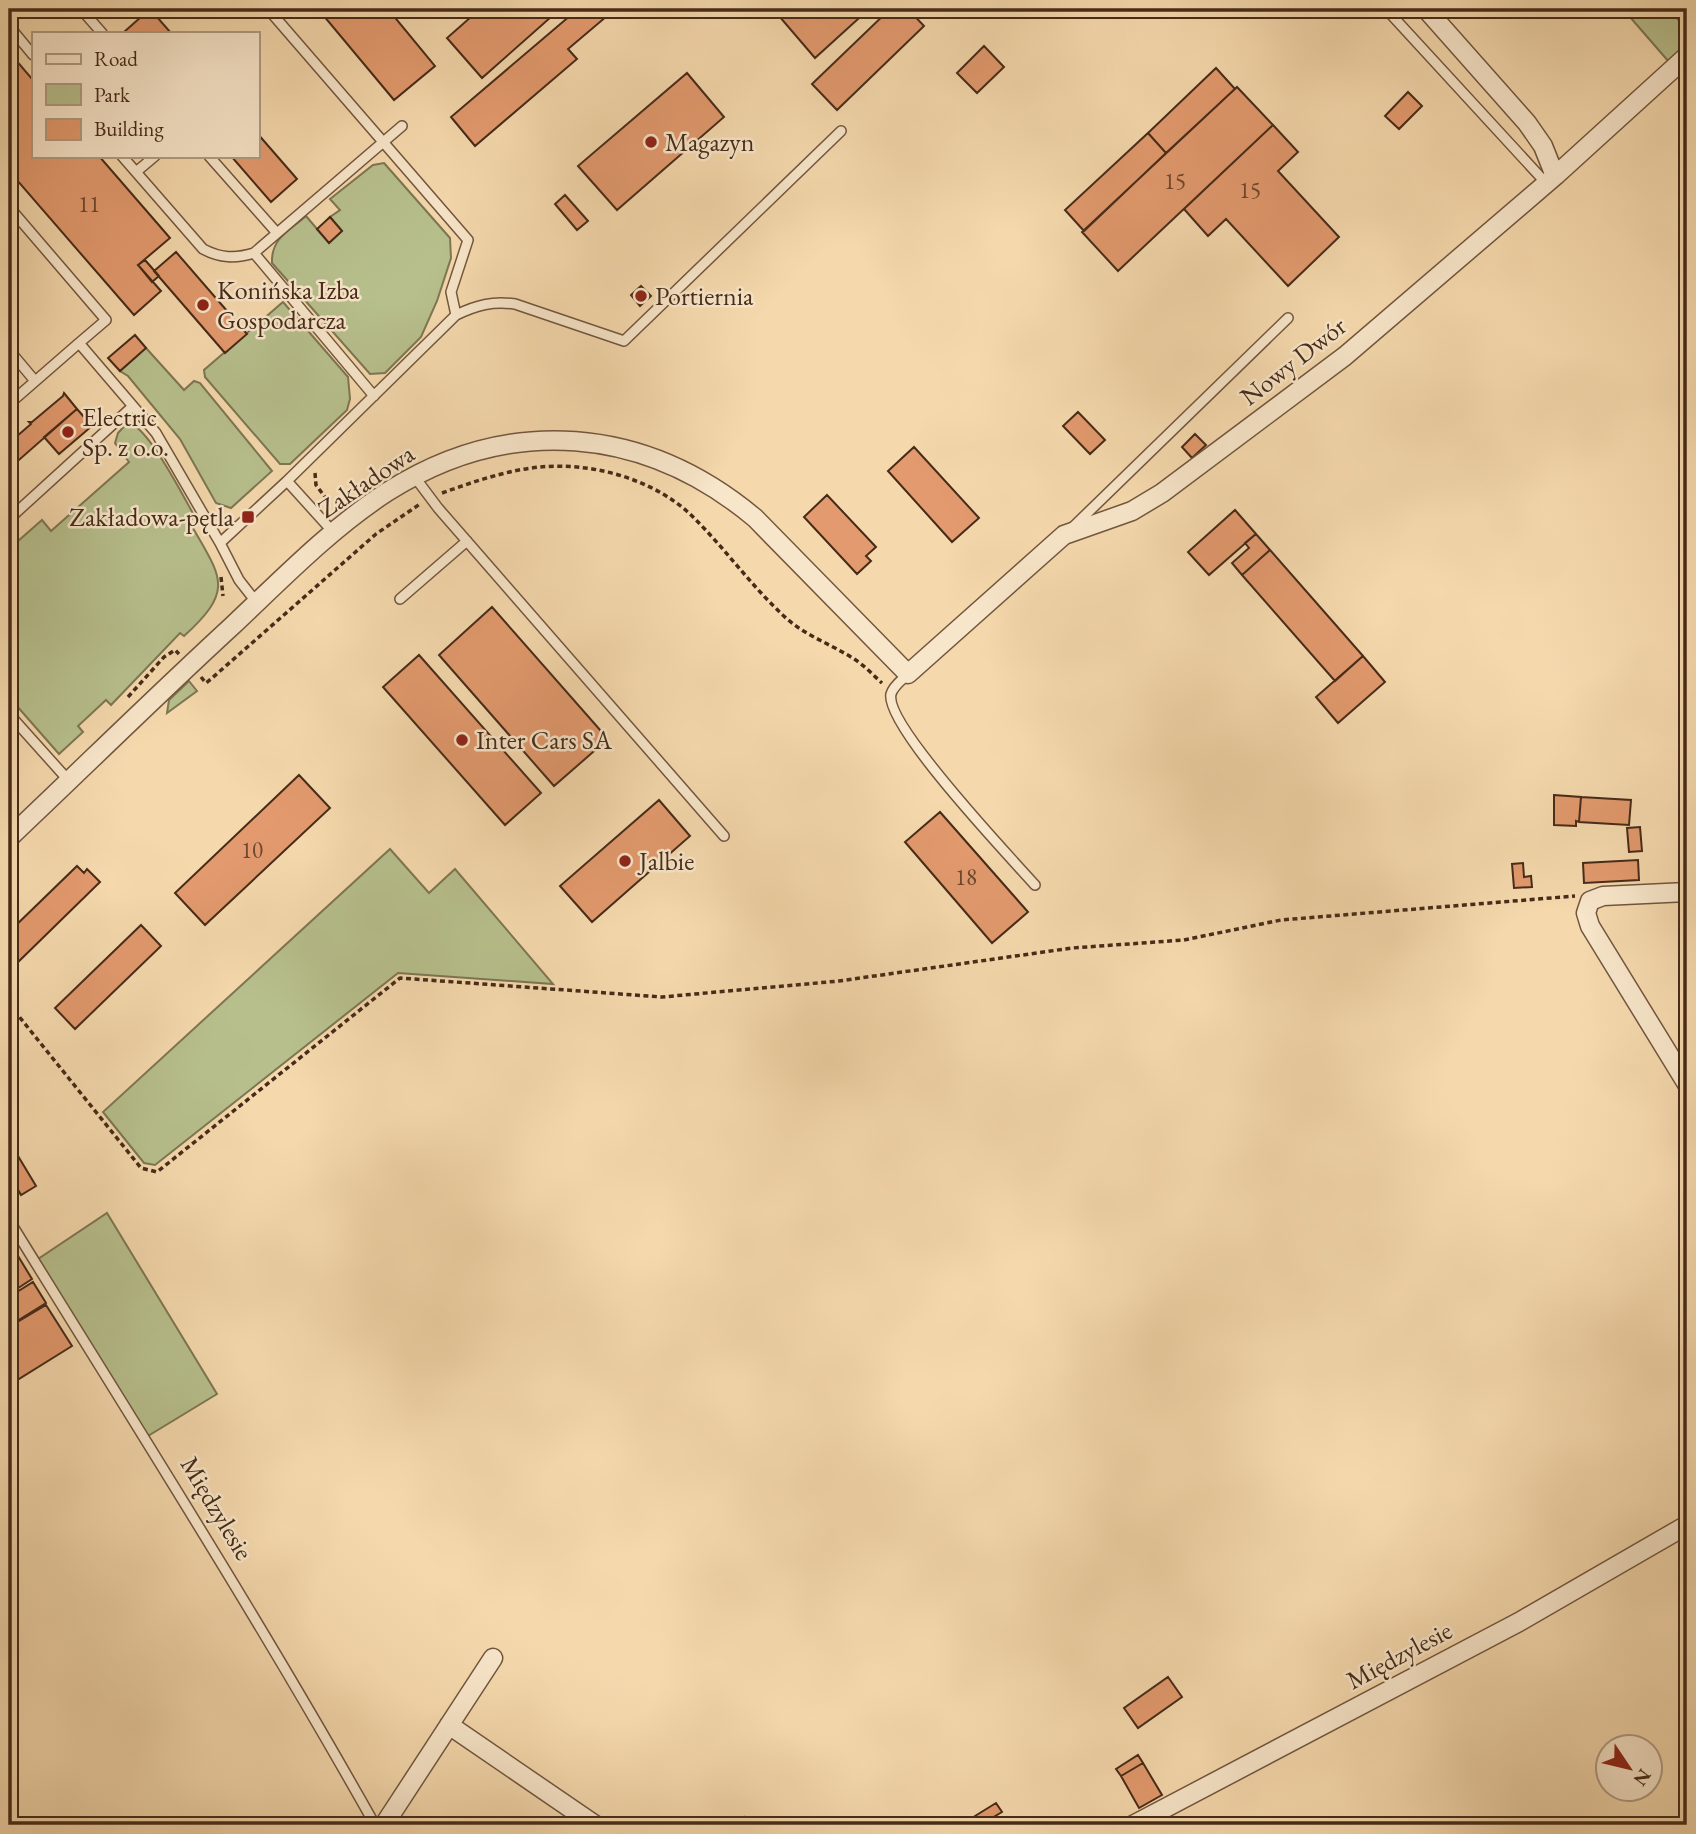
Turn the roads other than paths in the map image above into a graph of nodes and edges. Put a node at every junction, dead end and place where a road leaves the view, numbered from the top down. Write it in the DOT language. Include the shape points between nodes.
graph roads {
  1 [pos="18,9"];
  2 [pos="81,9"];
  3 [pos="268,9"];
  4 [pos="1386,9"];
  5 [pos="1426,9"];
  6 [pos="9,12"];
  7 [pos="9,26"];
  8 [pos="101,32"];
  9 [pos="32,53"];
  10 [pos="1687,56"];
  11 [pos="402,126"];
  12 [pos="841,131"];
  13 [pos="383,143"];
  14 [pos="124,158"];
  15 [pos="153,158"];
  16 [pos="211,158"];
  17 [pos="136,172"];
  18 [pos="1550,180"];
  19 [pos="9,207"];
  20 [pos="277,233"];
  21 [pos="254,253"];
  22 [pos="456,314"];
  23 [pos="1288,318"];
  24 [pos="79,343"];
  25 [pos="9,350"];
  26 [pos="35,381"];
  27 [pos="374,396"];
  28 [pos="9,404"];
  29 [pos="133,406"];
  30 [pos="414,477"];
  31 [pos="287,481"];
  32 [pos="9,519"];
  33 [pos="334,533"];
  34 [pos="1064,535"];
  35 [pos="467,541"];
  36 [pos="220,543"];
  37 [pos="400,599"];
  38 [pos="257,603"];
  39 [pos="908,674"];
  40 [pos="9,714"];
  41 [pos="69,781"];
  42 [pos="724,836"];
  43 [pos="9,838"];
  44 [pos="1035,885"];
  45 [pos="1687,892"];
  46 [pos="1687,1084"];
  47 [pos="9,1220"];
  48 [pos="1687,1525"];
  49 [pos="493,1658"];
  50 [pos="449,1725"];
  51 [pos="376,1825"];
  52 [pos="384,1825"];
  53 [pos="595,1825"];
  54 [pos="1133,1825"];
  1 -- 6 [label="lane"];
  2 -- 8 [label="lane"];
  3 -- 13 [label="lane"];
  4 -- 18 [label="lane"];
  5 -- 18 [label="street" via="1527,123 1543,146"];
  7 -- 9 [label="lane"];
  10 -- 18 [label="street, Nowy Dwór"];
  11 -- 13 [label="lane"];
  12 -- 22 [label="lane" via="624,341 515,304 482,303"];
  13 -- 20 [label="lane"];
  13 -- 22 [label="lane" via="468,240 451,292"];
  14 -- 17 [label="lane"];
  15 -- 17 [label="lane"];
  16 -- 20 [label="lane"];
  17 -- 21 [label="lane" via="203,249 223,257"];
  18 -- 34 [label="street, Nowy Dwór" via="1345,356 1162,493 1132,511"];
  19 -- 24 [label="lane" via="106,320"];
  20 -- 21 [label="lane"];
  21 -- 27 [label="lane"];
  22 -- 27 [label="lane"];
  23 -- 34 [label="lane"];
  24 -- 26 [label="lane"];
  24 -- 29 [label="lane"];
  25 -- 26 [label="lane"];
  26 -- 28 [label="lane"];
  27 -- 31 [label="lane"];
  29 -- 32 [label="lane"];
  29 -- 36 [label="lane" via="172,456"];
  30 -- 33 [label="street, Zakładowa" via="375,500"];
  30 -- 35 [label="lane"];
  30 -- 39 [label="street, Zakładowa" via="467,454 528,440 596,442 663,461 713,486 755,518"];
  31 -- 33 [label="lane"];
  31 -- 36 [label="lane"];
  33 -- 38 [label="street, Zakładowa"];
  34 -- 39 [label="street, Nowy Dwór"];
  35 -- 37 [label="lane"];
  35 -- 42 [label="lane"];
  36 -- 38 [label="lane"];
  38 -- 41 [label="street, Zakładowa"];
  39 -- 44 [label="lane" via="890,696 900,723"];
  40 -- 41 [label="lane"];
  41 -- 43 [label="street, Zakładowa"];
  45 -- 46 [label="street" via="1603,895 1590,901 1586,913"];
  47 -- 51 [label="lane, Międzylesie"];
  48 -- 54 [label="street, Międzylesie" via="1519,1622"];
  49 -- 50 [label="street"];
  50 -- 52 [label="street"];
  50 -- 53 [label="street"];
}
